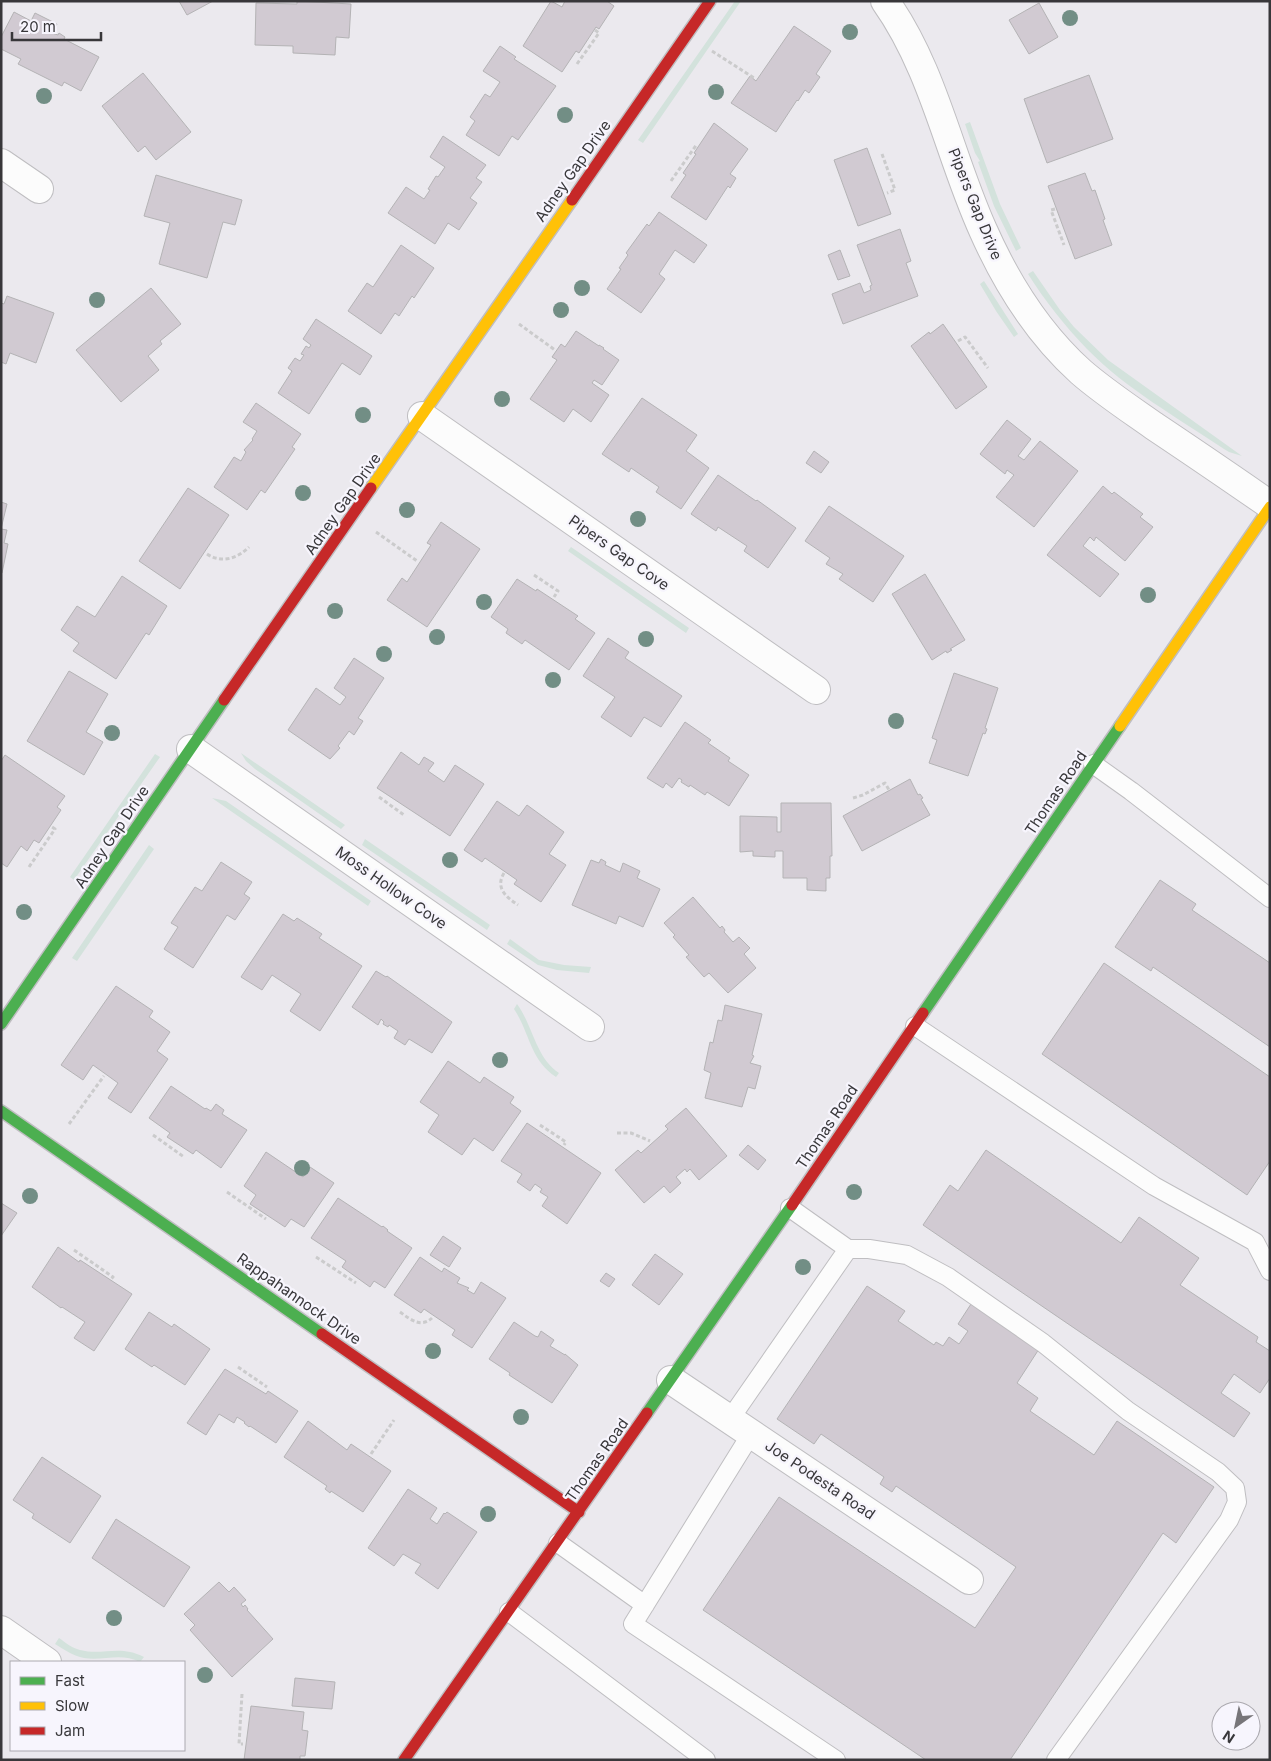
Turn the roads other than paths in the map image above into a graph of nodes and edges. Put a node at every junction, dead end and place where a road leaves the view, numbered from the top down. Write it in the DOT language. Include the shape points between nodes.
graph roads {
  1 [pos="710,1"];
  2 [pos="885,1"];
  3 [pos="1,163"];
  4 [pos="39,189"];
  5 [pos="422,416"];
  6 [pos="1270,506"];
  7 [pos="816,690"];
  8 [pos="191,750"];
  9 [pos="1093,764"];
  10 [pos="1270,898"];
  11 [pos="1,1024"];
  12 [pos="590,1026"];
  13 [pos="914,1026"];
  14 [pos="1,1111"];
  15 [pos="790,1208"];
  16 [pos="848,1248"];
  17 [pos="1270,1271"];
  18 [pos="671,1380"];
  19 [pos="740,1426"];
  20 [pos="579,1512"];
  21 [pos="558,1543"];
  22 [pos="969,1580"];
  23 [pos="645,1605"];
  24 [pos="508,1612"];
  25 [pos="1,1630"];
  26 [pos="46,1661"];
  27 [pos="404,1760"];
  28 [pos="706,1760"];
  29 [pos="836,1760"];
  30 [pos="1056,1760"];
  1 -- 5 [label="street, Adney Gap Drive"];
  2 -- 6 [label="street, Pipers Gap Drive" via="920,64 983,231 1022,302 1042,330 1061,352 1110,395"];
  3 -- 4 [label="street"];
  5 -- 7 [label="street, Pipers Gap Cove"];
  5 -- 8 [label="street, Adney Gap Drive"];
  6 -- 9 [label="street, Thomas Road"];
  8 -- 11 [label="street, Adney Gap Drive"];
  8 -- 12 [label="street, Moss Hollow Cove"];
  9 -- 10 [label="lane"];
  9 -- 13 [label="street, Thomas Road"];
  13 -- 15 [label="street, Thomas Road"];
  13 -- 17 [label="lane" via="1154,1186 1254,1242"];
  14 -- 20 [label="street, Rappahannock Drive"];
  15 -- 16 [label="lane"];
  15 -- 18 [label="street, Thomas Road"];
  16 -- 19 [label="lane"];
  16 -- 30 [label="lane" via="907,1255 948,1277 1043,1343 1128,1411 1218,1472 1235,1488 1237,1502 1229,1520"];
  18 -- 19 [label="street, Joe Podesta Road"];
  18 -- 20 [label="street, Thomas Road"];
  19 -- 22 [label="street, Joe Podesta Road"];
  19 -- 23 [label="lane"];
  20 -- 21 [label="street, Thomas Road"];
  21 -- 23 [label="lane"];
  21 -- 24 [label="street, Thomas Road"];
  23 -- 29 [label="lane" via="633,1624"];
  24 -- 27 [label="street, Thomas Road"];
  24 -- 28 [label="lane"];
  25 -- 26 [label="street"];
}
